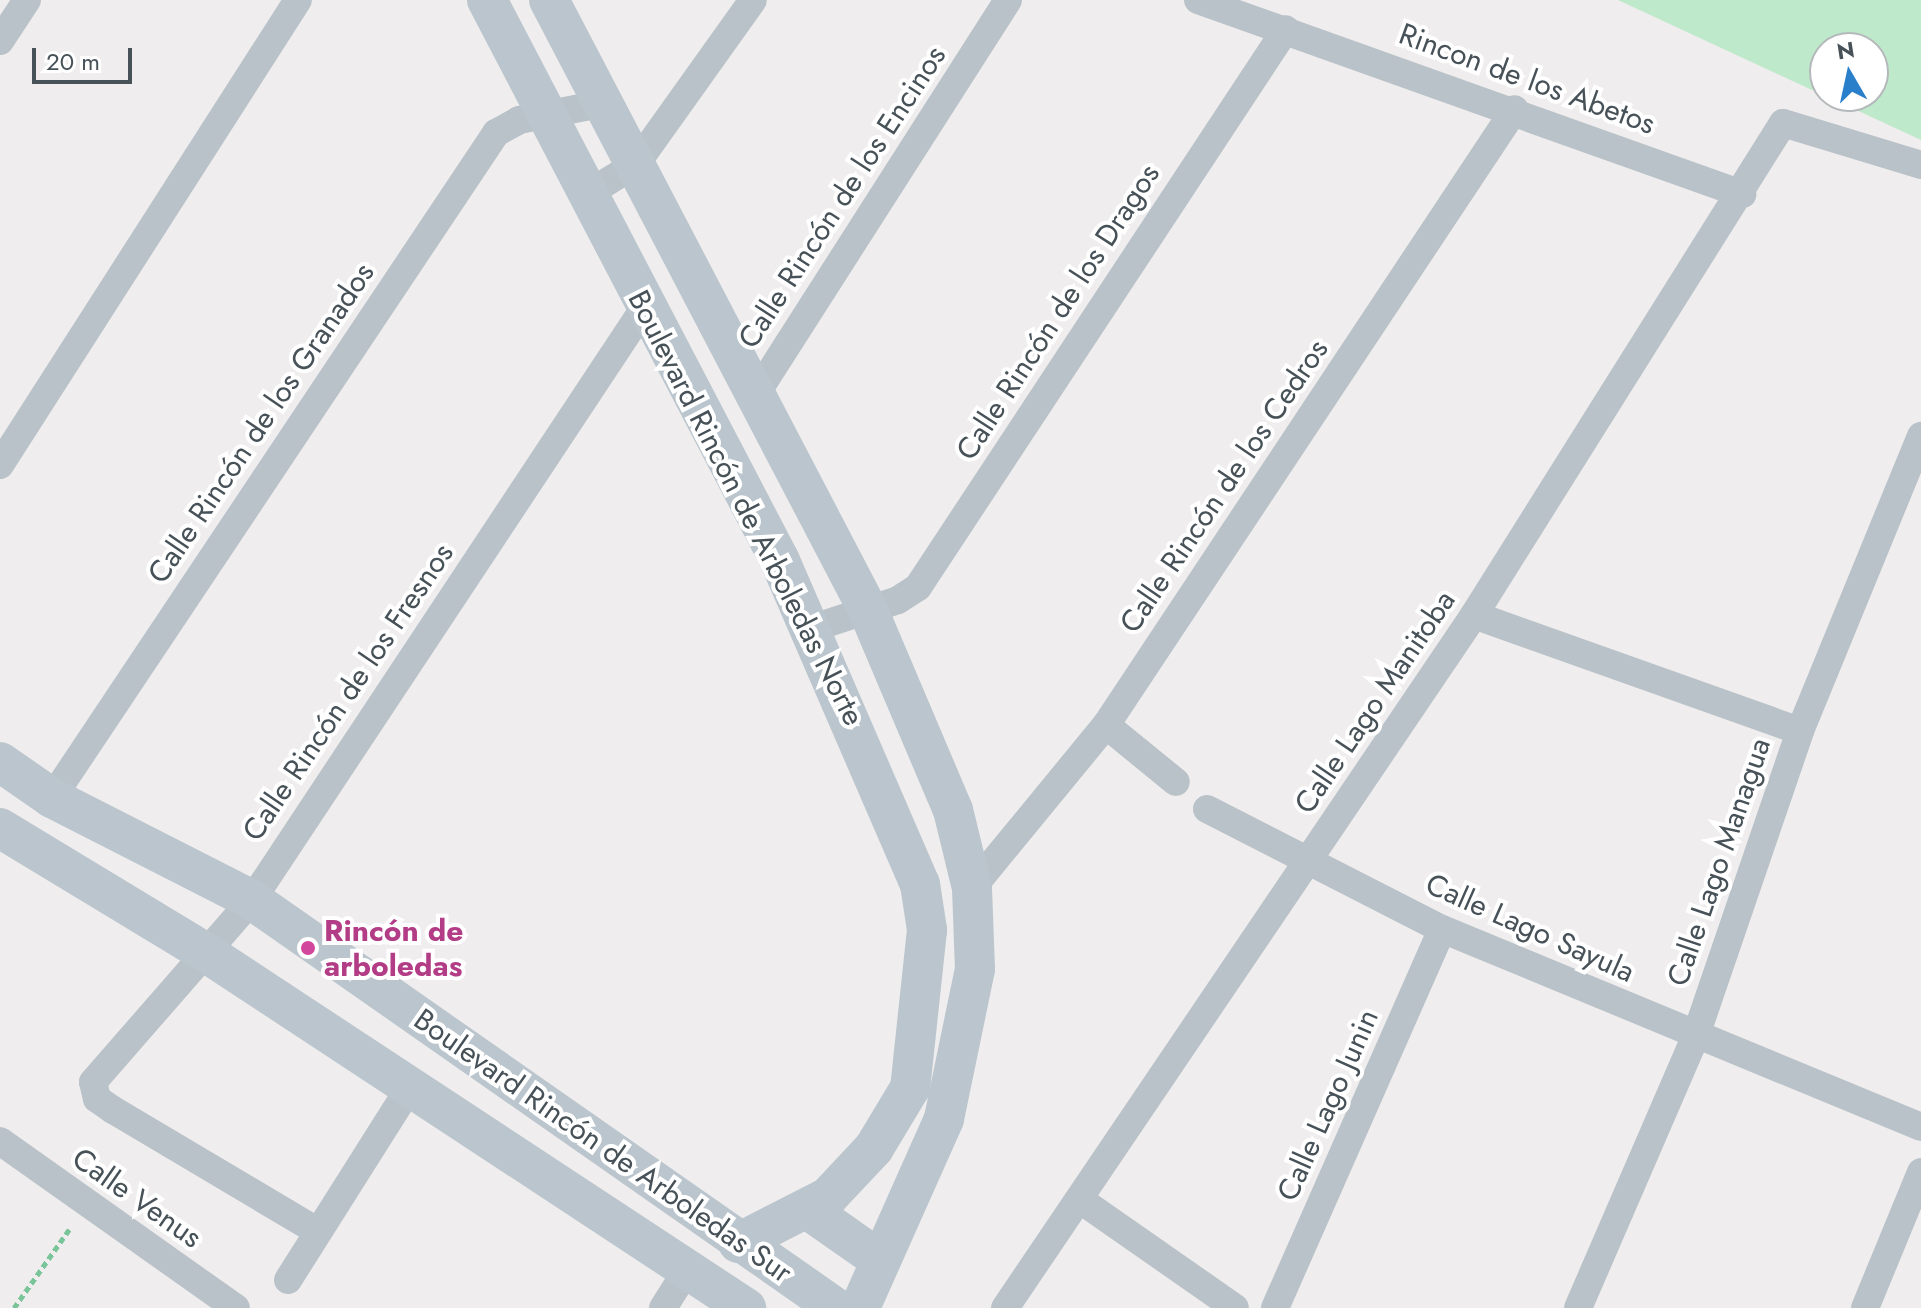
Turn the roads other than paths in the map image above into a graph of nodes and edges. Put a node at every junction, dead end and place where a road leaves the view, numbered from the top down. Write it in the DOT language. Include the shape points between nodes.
graph roads {
  1 [pos="27,0"];
  2 [pos="298,0"];
  3 [pos="487,0"];
  4 [pos="549,0"];
  5 [pos="753,0"];
  6 [pos="1008,0"];
  7 [pos="1198,0"];
  8 [pos="1286,29"];
  9 [pos="0,41"];
  10 [pos="605,103"];
  11 [pos="1515,109"];
  12 [pos="549,115"];
  13 [pos="636,164"];
  14 [pos="1921,165"];
  15 [pos="589,193"];
  16 [pos="1742,194"];
  17 [pos="645,307"];
  18 [pos="758,391"];
  19 [pos="1921,436"];
  20 [pos="0,465"];
  21 [pos="826,533"];
  22 [pos="780,561"];
  23 [pos="868,610"];
  24 [pos="1474,615"];
  25 [pos="813,628"];
  26 [pos="1106,725"];
  27 [pos="1800,731"];
  28 [pos="0,762"];
  29 [pos="1176,782"];
  30 [pos="52,798"];
  31 [pos="1207,809"];
  32 [pos="0,828"];
  33 [pos="1311,861"];
  34 [pos="972,888"];
  35 [pos="252,900"];
  36 [pos="1442,929"];
  37 [pos="205,952"];
  38 [pos="1695,1038"];
  39 [pos="408,1090"];
  40 [pos="1921,1127"];
  41 [pos="0,1141"];
  42 [pos="1921,1172"];
  43 [pos="1079,1199"];
  44 [pos="682,1206"];
  45 [pos="810,1211"];
  46 [pos="317,1231"];
  47 [pos="738,1243"];
  48 [pos="654,1246"];
  49 [pos="877,1258"];
  50 [pos="687,1270"];
  51 [pos="288,1280"];
  52 [pos="236,1308"];
  53 [pos="663,1308"];
  54 [pos="746,1308"];
  55 [pos="836,1308"];
  56 [pos="860,1308"];
  57 [pos="1005,1308"];
  58 [pos="1235,1308"];
  59 [pos="1275,1308"];
  60 [pos="1578,1308"];
  61 [pos="1865,1308"];
  1 -- 9 [label="street"];
  2 -- 20 [label="street"];
  3 -- 12 [label="street, Boulevard Rincón de Arboledas Norte"];
  4 -- 10 [label="street, Boulevard Rincón de Arboledas Norte"];
  5 -- 13 [label="street"];
  6 -- 18 [label="street, Calle Rincón de los Encinos"];
  7 -- 8 [label="street, Rincon de los Abetos"];
  8 -- 11 [label="street, Rincon de los Abetos"];
  8 -- 23 [label="street, Calle Rincón de los Dragos" via="918,587"];
  10 -- 12 [label="street, Calle Rincón de los Granados"];
  10 -- 13 [label="street, Boulevard Rincón de Arboledas Norte"];
  11 -- 16 [label="street, Rincon de los Abetos"];
  11 -- 26 [label="street, Calle Rincón de los Cedros"];
  12 -- 15 [label="street, Boulevard Rincón de Arboledas Norte"];
  12 -- 30 [label="street, Calle Rincón de los Granados" via="496,133"];
  13 -- 15 [label="street"];
  13 -- 18 [label="street, Boulevard Rincón de Arboledas Norte"];
  14 -- 16 [label="street, Calle Lago Manitoba" via="1783,123"];
  15 -- 17 [label="street, Boulevard Rincón de Arboledas Norte"];
  16 -- 24 [label="street, Calle Lago Manitoba"];
  17 -- 22 [label="street, Boulevard Rincón de Arboledas Norte"];
  17 -- 35 [label="street, Calle Rincón de los Fresnos"];
  18 -- 21 [label="street, Boulevard Rincón de Arboledas Norte"];
  19 -- 27 [label="street, Calle Lago Managua"];
  21 -- 22 [label="street"];
  21 -- 23 [label="street, Boulevard Rincón de Arboledas Norte"];
  22 -- 25 [label="street, Boulevard Rincón de Arboledas Norte"];
  23 -- 25 [label="street, Calle Rincón de los Dragos"];
  23 -- 34 [label="street, Boulevard Rincón de Arboledas Norte" via="953,810"];
  24 -- 27 [label="street"];
  24 -- 33 [label="street, Calle Lago Manitoba"];
  25 -- 45 [label="street, Boulevard Rincón de Arboledas Norte" via="905,838 927,930 910,1088 874,1148"];
  26 -- 29 [label="street"];
  26 -- 34 [label="street, Calle Rincón de los Cedros"];
  27 -- 38 [label="street, Calle Lago Managua"];
  28 -- 30 [label="street, Boulevard Rincón de Arboledas Sur"];
  30 -- 35 [label="street, Boulevard Rincón de Arboledas Sur"];
  31 -- 33 [label="street, Calle Lago Sayula"];
  32 -- 37 [label="street, Boulevard Rincón de Arboledas Sur"];
  33 -- 36 [label="street, Calle Lago Sayula"];
  33 -- 43 [label="street, Calle Lago Manitoba"];
  34 -- 49 [label="street, Boulevard Rincón de Arboledas Norte" via="975,969 964,1043 944,1119"];
  35 -- 37 [label="street, Calle Rincón de los Fresnos"];
  35 -- 44 [label="street, Boulevard Rincón de Arboledas Sur"];
  36 -- 38 [label="street, Calle Lago Sayula"];
  36 -- 59 [label="street, Calle Lago Junin"];
  37 -- 39 [label="street, Boulevard Rincón de Arboledas Sur"];
  37 -- 46 [label="street, Calle Rincón de los Fresnos" via="93,1082 97,1099"];
  38 -- 40 [label="street, Calle Lago Sayula"];
  38 -- 60 [label="street, Calle Lago Managua"];
  39 -- 46 [label="street"];
  39 -- 48 [label="street, Boulevard Rincón de Arboledas Sur"];
  41 -- 52 [label="street, Calle Venus" via="85,1207"];
  42 -- 61 [label="street"];
  43 -- 57 [label="street, Calle Lago Manitoba"];
  43 -- 58 [label="street"];
  44 -- 47 [label="street, Boulevard Rincón de Arboledas Sur"];
  44 -- 48 [label="street"];
  45 -- 47 [label="street, Boulevard Rincón de Arboledas Norte"];
  45 -- 49 [label="street"];
  46 -- 51 [label="street"];
  47 -- 55 [label="street, Boulevard Rincón de Arboledas Sur"];
  48 -- 50 [label="street, Boulevard Rincón de Arboledas Sur"];
  49 -- 56 [label="street, Boulevard Rincón de Arboledas Norte"];
  50 -- 53 [label="street"];
  50 -- 54 [label="street, Boulevard Rincón de Arboledas Sur"];
}
